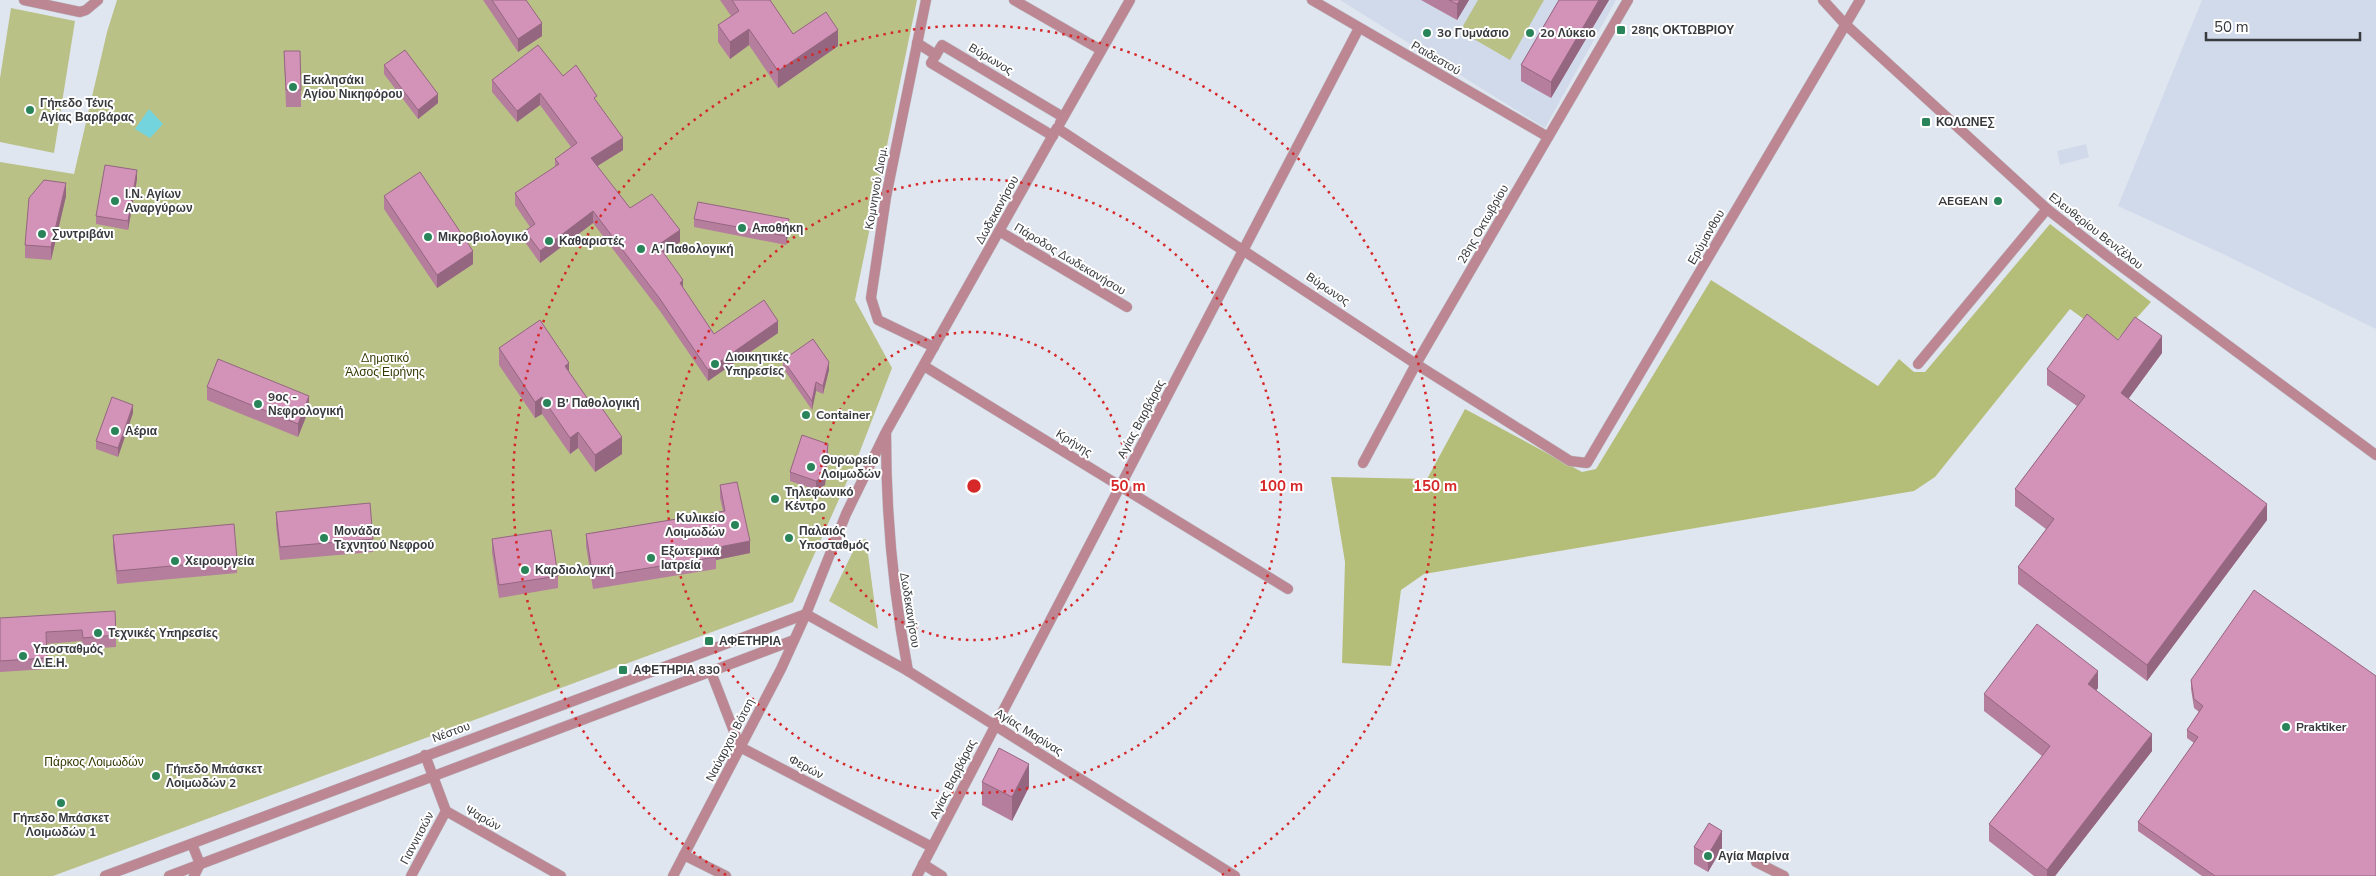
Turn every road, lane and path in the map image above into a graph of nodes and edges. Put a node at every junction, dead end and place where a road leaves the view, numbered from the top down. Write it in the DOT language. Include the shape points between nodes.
graph roads {
  1 [pos="24,0"];
  2 [pos="98,0"];
  3 [pos="926,0"];
  4 [pos="1014,0"];
  5 [pos="1130,0"];
  6 [pos="1312,0"];
  7 [pos="1628,0"];
  8 [pos="1823,0"];
  9 [pos="1860,0"];
  10 [pos="1845,24"];
  11 [pos="1359,28"];
  12 [pos="917,44"];
  13 [pos="1101,50"];
  14 [pos="936,55"];
  15 [pos="1063,117"];
  16 [pos="1055,132"];
  17 [pos="1548,137"];
  18 [pos="2047,209"];
  19 [pos="999,231"];
  20 [pos="1244,249"];
  21 [pos="1127,308"];
  22 [pos="934,347"];
  23 [pos="1416,364"];
  24 [pos="1918,364"];
  25 [pos="924,366"];
  26 [pos="886,432"];
  27 [pos="2376,455"];
  28 [pos="1363,463"];
  29 [pos="1587,463"];
  30 [pos="1120,486"];
  31 [pos="1288,589"];
  32 [pos="806,614"];
  33 [pos="794,640"];
  34 [pos="908,671"];
  35 [pos="710,672"];
  36 [pos="995,725"];
  37 [pos="740,747"];
  38 [pos="425,755"];
  39 [pos="433,777"];
  40 [pos="446,811"];
  41 [pos="192,844"];
  42 [pos="932,847"];
  43 [pos="684,855"];
  44 [pos="1756,862"];
  45 [pos="200,864"];
  46 [pos="923,864"];
  47 [pos="547,872"];
  48 [pos="105,876"];
  49 [pos="169,876"];
  50 [pos="194,876"];
  51 [pos="411,876"];
  52 [pos="561,876"];
  53 [pos="673,876"];
  54 [pos="726,876"];
  55 [pos="917,876"];
  56 [pos="942,876"];
  57 [pos="1235,876"];
  58 [pos="1784,876"];
  1 -- 2 [label="street" via="80,12"];
  3 -- 12 [label="street, Κομνηνού Διομ."];
  4 -- 13 [label="street"];
  5 -- 13 [label="street, Δωδεκανήσου"];
  6 -- 11 [label="street, Ραιδεστού"];
  7 -- 17 [label="street, 28ης Οκτωβρίου"];
  8 -- 10 [label="street, Ελευθερίου Βενιζέλου"];
  9 -- 10 [label="street, Ερύμανθου"];
  10 -- 18 [label="street, Ελευθερίου Βενιζέλου"];
  10 -- 29 [label="street, Ερύμανθου"];
  11 -- 17 [label="street, Ραιδεστού"];
  11 -- 20 [label="street, Αγίας Βαρβάρας"];
  12 -- 14 [label="street"];
  12 -- 22 [label="street, Κομνηνού Διομ." via="886,197 871,298 878,320"];
  13 -- 15 [label="street, Δωδεκανήσου"];
  14 -- 15 [label="street, Βύρωνος" via="942,45"];
  14 -- 16 [label="street, Βύρωνος" via="931,63"];
  15 -- 16 [label="street, Δωδεκανήσου"];
  16 -- 19 [label="street, Δωδεκανήσου"];
  16 -- 20 [label="street, Βύρωνος"];
  17 -- 23 [label="street, 28ης Οκτωβρίου"];
  18 -- 24 [label="street"];
  18 -- 27 [label="street, Ελευθερίου Βενιζέλου"];
  19 -- 21 [label="street, Πάροδος Δωδεκανήσου"];
  19 -- 22 [label="street, Δωδεκανήσου"];
  20 -- 23 [label="street, Βύρωνος"];
  20 -- 30 [label="street, Αγίας Βαρβάρας"];
  22 -- 25 [label="street, Δωδεκανήσου"];
  23 -- 28 [label="street, 28ης Οκτωβρίου"];
  23 -- 29 [label="street, Βύρωνος" via="1570,461"];
  25 -- 26 [label="street, Δωδεκανήσου"];
  25 -- 30 [label="street, Κρήνης"];
  26 -- 32 [label="street, Δωδεκανήσου" via="846,514"];
  26 -- 34 [label="street, Δωδεκανήσου" via="891,566"];
  30 -- 31 [label="street, Κρήνης"];
  30 -- 36 [label="street, Αγίας Βαρβάρας"];
  32 -- 33 [label="street, Ναύαρχου Βότση"];
  32 -- 34 [label="street, Αγίας Μαρίνας"];
  32 -- 38 [label="street, Νέστου"];
  33 -- 35 [label="street"];
  33 -- 37 [label="street, Ναύαρχου Βότση"];
  34 -- 36 [label="street, Αγίας Μαρίνας"];
  35 -- 37 [label="street"];
  35 -- 39 [label="street"];
  36 -- 42 [label="street, Αγίας Βαρβάρας"];
  36 -- 57 [label="street, Αγίας Μαρίνας"];
  37 -- 42 [label="street, Φερών"];
  37 -- 43 [label="street, Ναύαρχου Βότση"];
  38 -- 39 [label="street, Ψαρών"];
  38 -- 41 [label="street, Νέστου"];
  39 -- 40 [label="street, Ψαρών"];
  39 -- 45 [label="street"];
  40 -- 47 [label="street, Ψαρών"];
  40 -- 51 [label="street, Γιαννιτσών"];
  41 -- 45 [label="street"];
  41 -- 48 [label="street, Νέστου"];
  42 -- 46 [label="street, Αγίας Βαρβάρας"];
  43 -- 53 [label="street, Ναύαρχου Βότση"];
  43 -- 54 [label="street"];
  44 -- 58 [label="street"];
  45 -- 49 [label="street"];
  45 -- 50 [label="street"];
  46 -- 55 [label="street, Αγίας Βαρβάρας"];
  46 -- 56 [label="street"];
  47 -- 52 [label="street, Ψαρών"];
}
